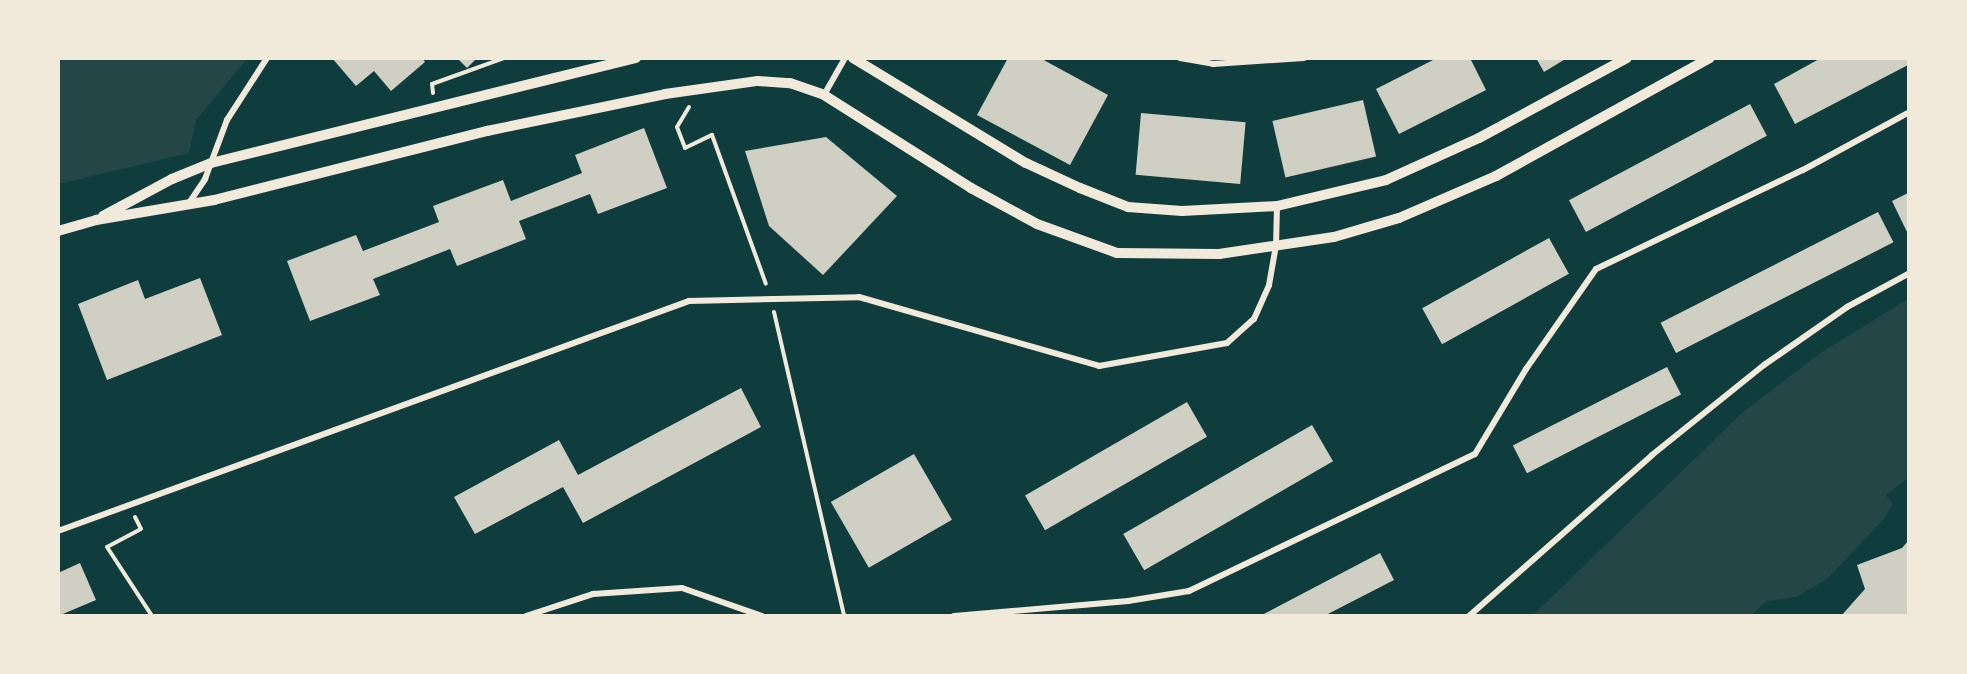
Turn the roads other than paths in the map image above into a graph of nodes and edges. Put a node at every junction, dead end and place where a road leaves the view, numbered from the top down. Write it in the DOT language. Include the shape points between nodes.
graph roads {
  1 [pos="267,58"];
  2 [pos="636,58"];
  3 [pos="845,58"];
  4 [pos="853,58"];
  5 [pos="1180,58"];
  6 [pos="1304,58"];
  7 [pos="1627,58"];
  8 [pos="1710,58"];
  9 [pos="824,95"];
  10 [pos="1908,113"];
  11 [pos="211,163"];
  12 [pos="186,206"];
  13 [pos="1277,206"];
  14 [pos="96,220"];
  15 [pos="58,231"];
  16 [pos="1276,248"];
  17 [pos="1908,274"];
  18 [pos="58,531"];
  19 [pos="525,615"];
  20 [pos="762,615"];
  21 [pos="954,615"];
  22 [pos="1469,615"];
  1 -- 11 [label="street" via="227,120"];
  2 -- 11 [label="street"];
  3 -- 9 [label="street"];
  4 -- 13 [label="street" via="1026,163 1128,207 1182,211"];
  5 -- 6 [label="street" via="1213,64"];
  7 -- 13 [label="street" via="1479,138 1386,180"];
  8 -- 16 [label="street" via="1496,177 1399,218"];
  9 -- 12 [label="street" via="790,84 758,81 665,94 487,132"];
  9 -- 16 [label="street" via="952,177 1028,219 1117,253 1179,256"];
  10 -- 21 [label="street" via="1803,170 1596,269 1526,369 1475,454 1189,591 1128,601"];
  11 -- 12 [label="street"];
  11 -- 14 [label="street"];
  12 -- 14 [label="street"];
  13 -- 16 [label="street"];
  14 -- 15 [label="street"];
  16 -- 18 [label="street" via="1269,285 1254,319 1227,343 1099,366 859,297 689,301"];
  17 -- 22 [label="street" via="1847,307 1764,365 1652,455"];
  19 -- 20 [label="street" via="593,594 682,588"];
}
